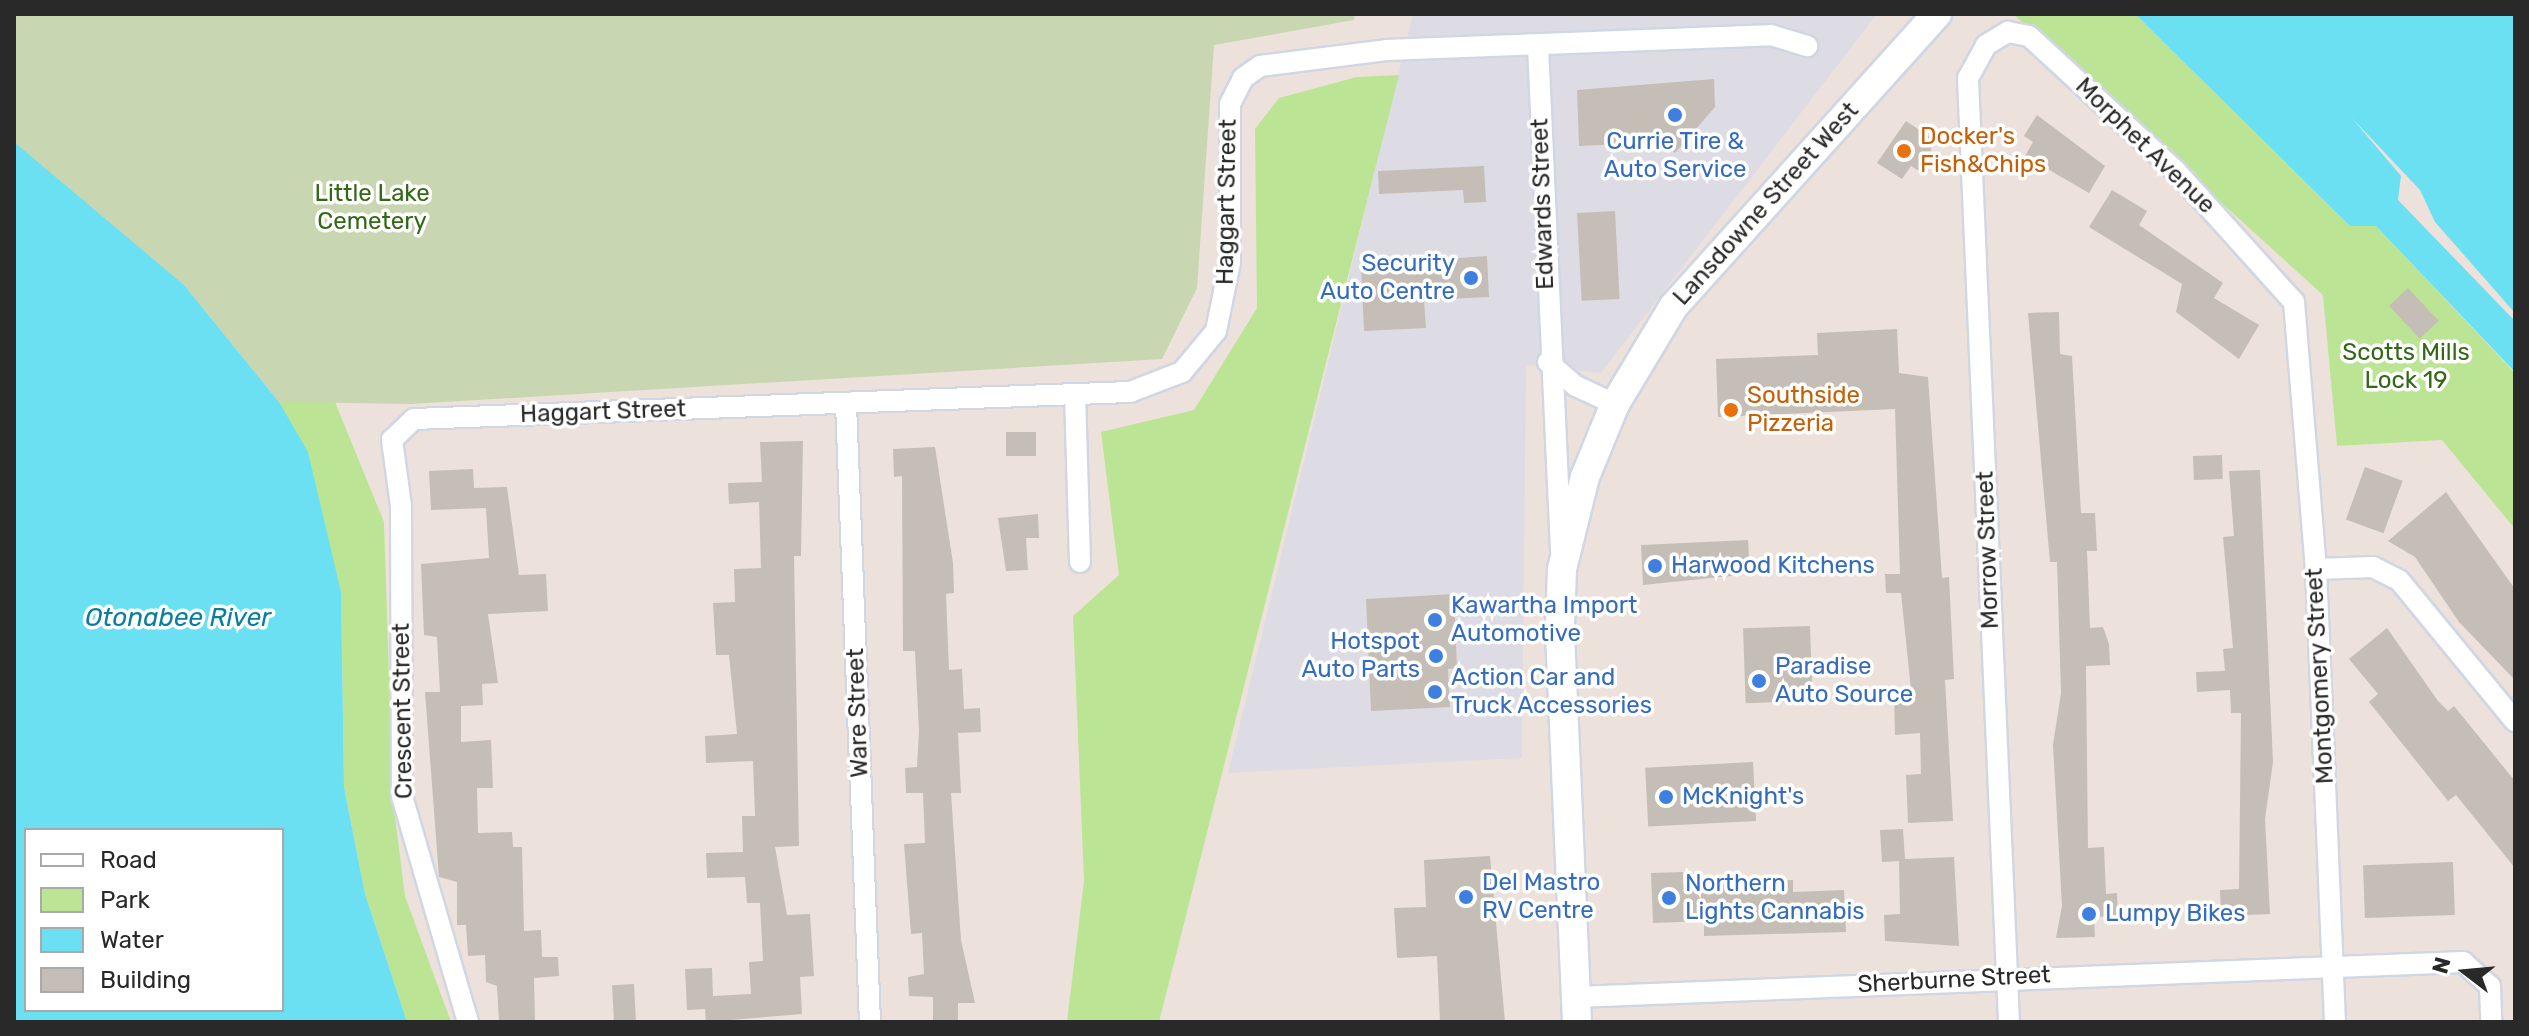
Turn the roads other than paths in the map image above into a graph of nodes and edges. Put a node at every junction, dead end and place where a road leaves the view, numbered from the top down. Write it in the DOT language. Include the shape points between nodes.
graph roads {
  1 [pos="1937,14"];
  2 [pos="1538,46"];
  3 [pos="1807,46"];
  4 [pos="1968,78"];
  5 [pos="2299,330"];
  6 [pos="1548,362"];
  7 [pos="1075,394"];
  8 [pos="846,404"];
  9 [pos="1615,404"];
  10 [pos="392,440"];
  11 [pos="1080,562"];
  12 [pos="1562,569"];
  13 [pos="2316,569"];
  14 [pos="2515,721"];
  15 [pos="2332,963"];
  16 [pos="2007,978"];
  17 [pos="1576,1010"];
  18 [pos="468,1022"];
  19 [pos="870,1022"];
  20 [pos="2009,1022"];
  21 [pos="2335,1022"];
  22 [pos="2491,1022"];
  1 -- 9 [label="main road, Lansdowne Street West" via="1674,306"];
  2 -- 3 [label="street, Haggart Street" via="1771,35"];
  2 -- 6 [label="street, Edwards Street"];
  2 -- 7 [label="street, Haggart Street" via="1291,56 1243,78 1230,104 1230,262 1216,331 1182,372 1157,384"];
  4 -- 5 [label="street, Morphet Avenue" via="1986,45 2008,32 2029,36 2176,171 2277,280 2294,302"];
  4 -- 16 [label="street, Morrow Street"];
  5 -- 13 [label="street, Montgomery Street"];
  6 -- 9 [label="street" via="1576,386"];
  6 -- 12 [label="street, Edwards Street"];
  7 -- 8 [label="street, Haggart Street"];
  7 -- 11 [label="street"];
  8 -- 10 [label="street, Haggart Street" via="414,419"];
  8 -- 19 [label="street, Ware Street"];
  9 -- 12 [label="main road, Lansdowne Street West" via="1585,477"];
  10 -- 18 [label="street, Crescent Street" via="401,506 402,797"];
  12 -- 17 [label="main road, Lansdowne Street West" via="1560,689"];
  13 -- 14 [label="street" via="2373,567 2399,580"];
  13 -- 15 [label="street, Montgomery Street"];
  15 -- 16 [label="street, Sherburne Street"];
  15 -- 21 [label="street, Montgomery Street"];
  15 -- 22 [label="street, Sherburne Street" via="2463,962 2490,986"];
  16 -- 17 [label="street, Sherburne Street"];
  16 -- 20 [label="street, Morrow Street"];
}
